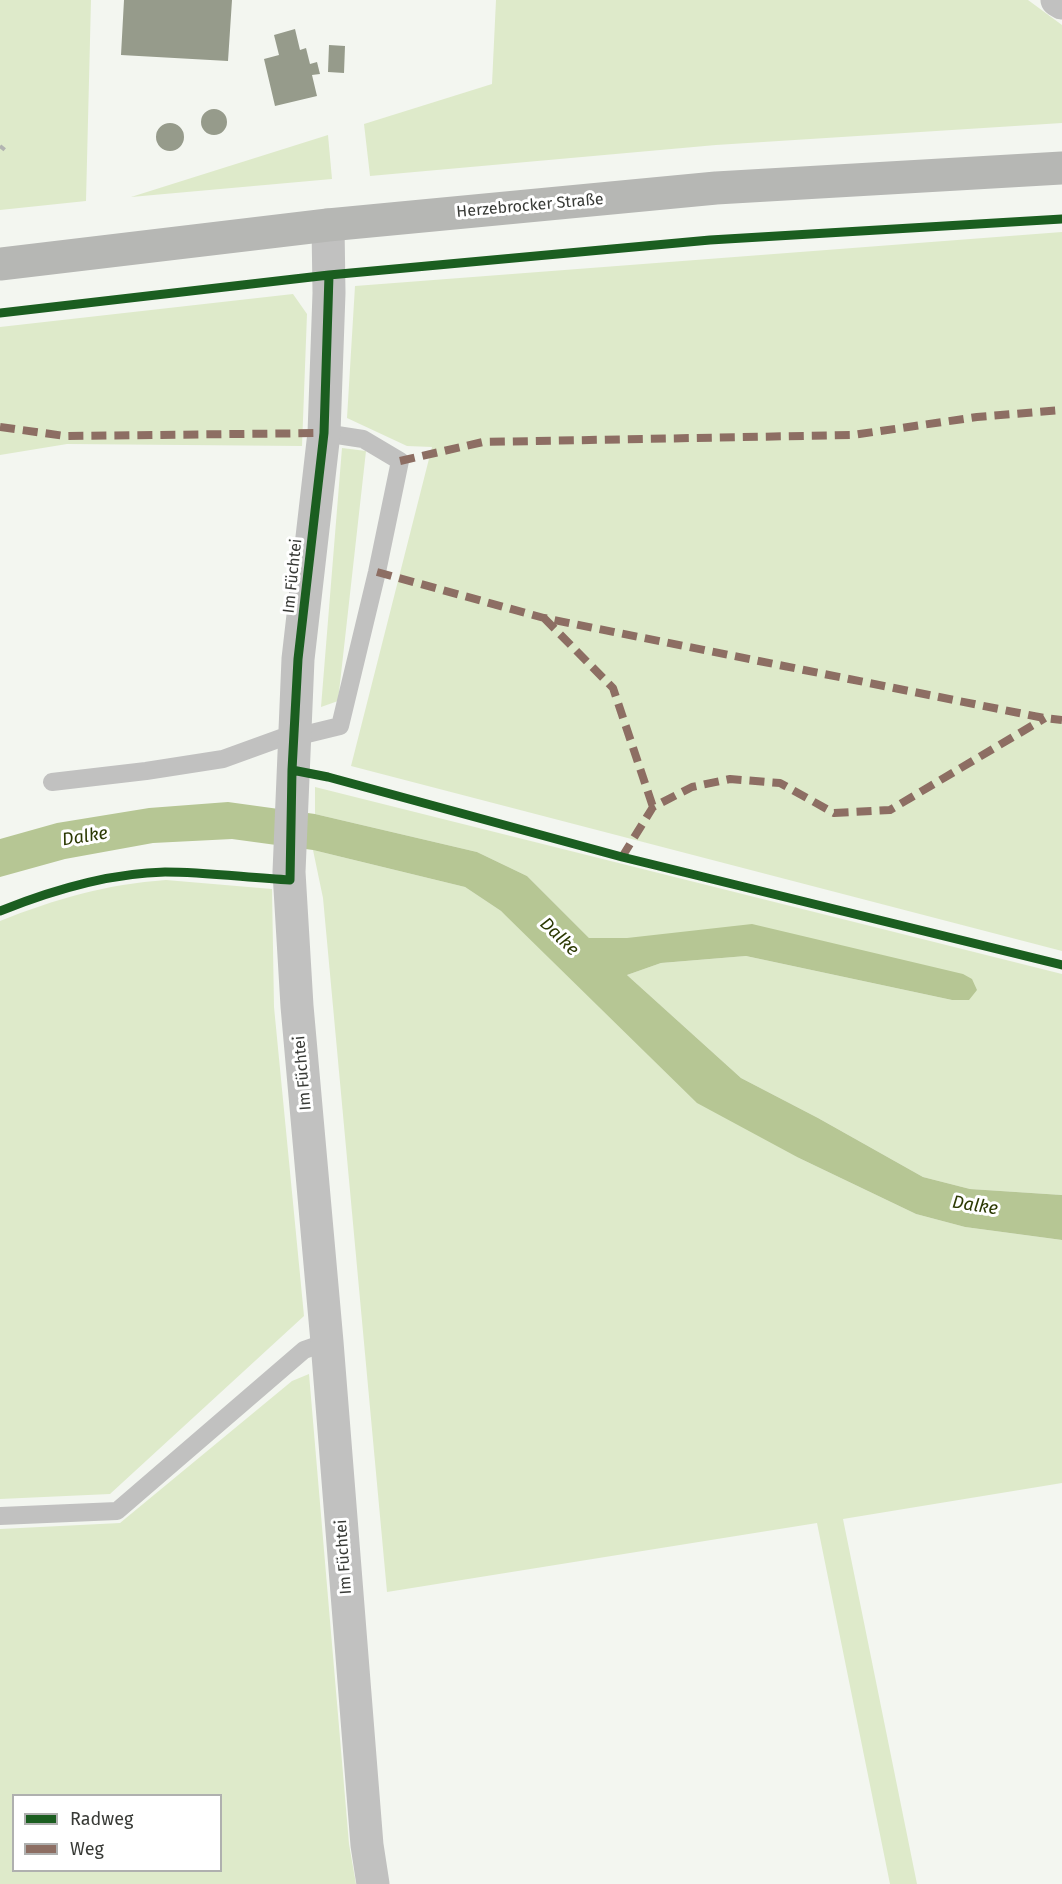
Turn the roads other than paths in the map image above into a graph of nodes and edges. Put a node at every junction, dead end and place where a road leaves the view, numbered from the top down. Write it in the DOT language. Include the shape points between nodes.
graph roads {
  1 [pos="1057,0"];
  2 [pos="1062,3"];
  3 [pos="1062,168"];
  4 [pos="328,225"];
  5 [pos="0,264"];
  6 [pos="324,433"];
  7 [pos="295,737"];
  8 [pos="52,782"];
  9 [pos="327,1342"];
  10 [pos="0,1516"];
  11 [pos="374,1884"];
  1 -- 2 [label="street"];
  3 -- 4 [label="main road, Herzebrocker Straße" via="716,188"];
  4 -- 5 [label="main road, Herzebrocker Straße"];
  4 -- 6 [label="street, Im Füchtei" via="330,293"];
  6 -- 7 [label="street, Im Füchtei" via="298,659"];
  6 -- 7 [label="lane" via="363,439 399,461 340,726"];
  7 -- 8 [label="lane" via="280,738 223,759"];
  7 -- 9 [label="street, Im Füchtei" via="289,872"];
  9 -- 10 [label="lane" via="304,1350 117,1511"];
  9 -- 11 [label="street, Im Füchtei" via="367,1845"];
}
